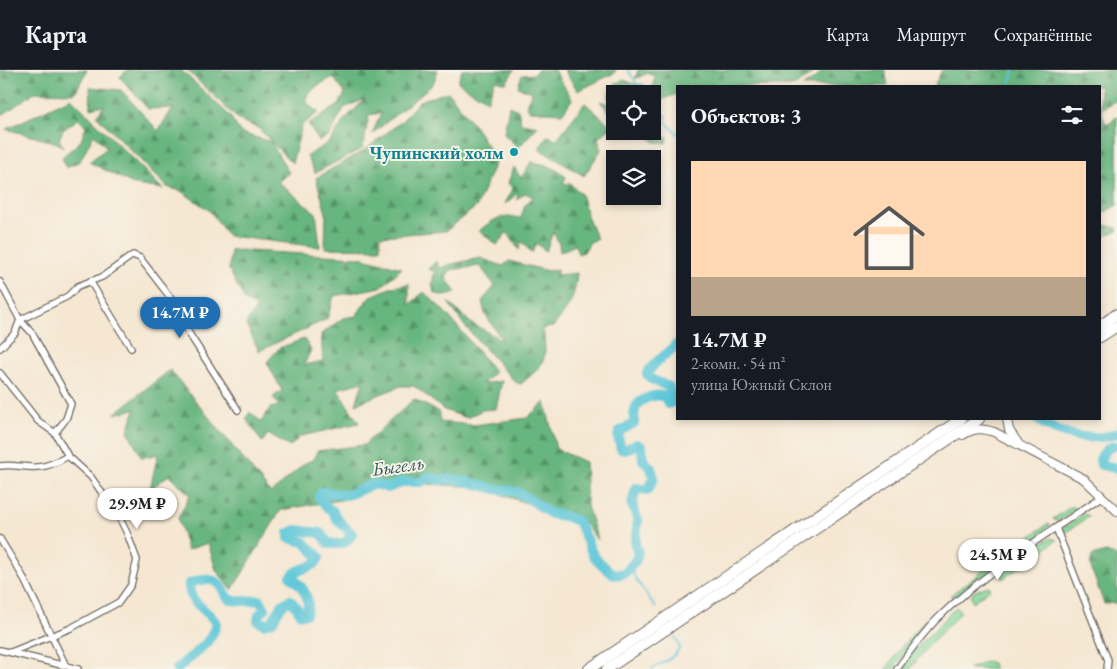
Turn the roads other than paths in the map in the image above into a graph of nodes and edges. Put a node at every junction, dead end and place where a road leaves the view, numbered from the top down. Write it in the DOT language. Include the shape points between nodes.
graph roads {
  1 [pos="90,281"];
  2 [pos="0,282"];
  3 [pos="1117,314"];
  4 [pos="20,320"];
  5 [pos="1101,325"];
  6 [pos="1117,326"];
  7 [pos="1101,336"];
  8 [pos="0,348"];
  9 [pos="131,348"];
  10 [pos="0,373"];
  11 [pos="238,410"];
  12 [pos="961,420"];
  13 [pos="978,420"];
  14 [pos="1007,420"];
  15 [pos="55,433"];
  16 [pos="1025,449"];
  17 [pos="928,453"];
  18 [pos="68,456"];
  19 [pos="0,466"];
  20 [pos="1102,497"];
  21 [pos="1117,510"];
  22 [pos="1056,528"];
  23 [pos="0,539"];
  24 [pos="51,635"];
  25 [pos="0,650"];
  26 [pos="10,652"];
  27 [pos="65,664"];
  28 [pos="78,669"];
  29 [pos="589,669"];
  30 [pos="607,669"];
  31 [pos="897,669"];
  32 [pos="1107,669"];
  1 -- 4 [label="street"];
  1 -- 9 [label="street"];
  1 -- 11 [label="street" via="102,277 133,255 140,258 170,297"];
  2 -- 4 [label="street"];
  3 -- 5 [label="highway"];
  4 -- 8 [label="street" via="15,333"];
  4 -- 15 [label="street" via="32,333 72,404"];
  6 -- 7 [label="highway"];
  10 -- 15 [label="street" via="38,421"];
  12 -- 29 [label="highway"];
  13 -- 17 [label="highway"];
  14 -- 16 [label="street" via="1013,438"];
  15 -- 18 [label="street"];
  16 -- 17 [label="street" via="994,432 978,429"];
  16 -- 20 [label="street" via="1084,479"];
  17 -- 30 [label="highway"];
  18 -- 19 [label="street" via="38,468 10,464"];
  18 -- 24 [label="street" via="91,477 120,519 137,560 131,585 119,602"];
  20 -- 21 [label="street"];
  20 -- 22 [label="street"];
  22 -- 31 [label="street" via="964,594 937,619"];
  22 -- 32 [label="street" via="1108,660"];
  23 -- 24 [label="street" via="22,575"];
  24 -- 26 [label="street"];
  24 -- 27 [label="street"];
  25 -- 26 [label="street"];
  26 -- 27 [label="street"];
  27 -- 28 [label="street"];
}
